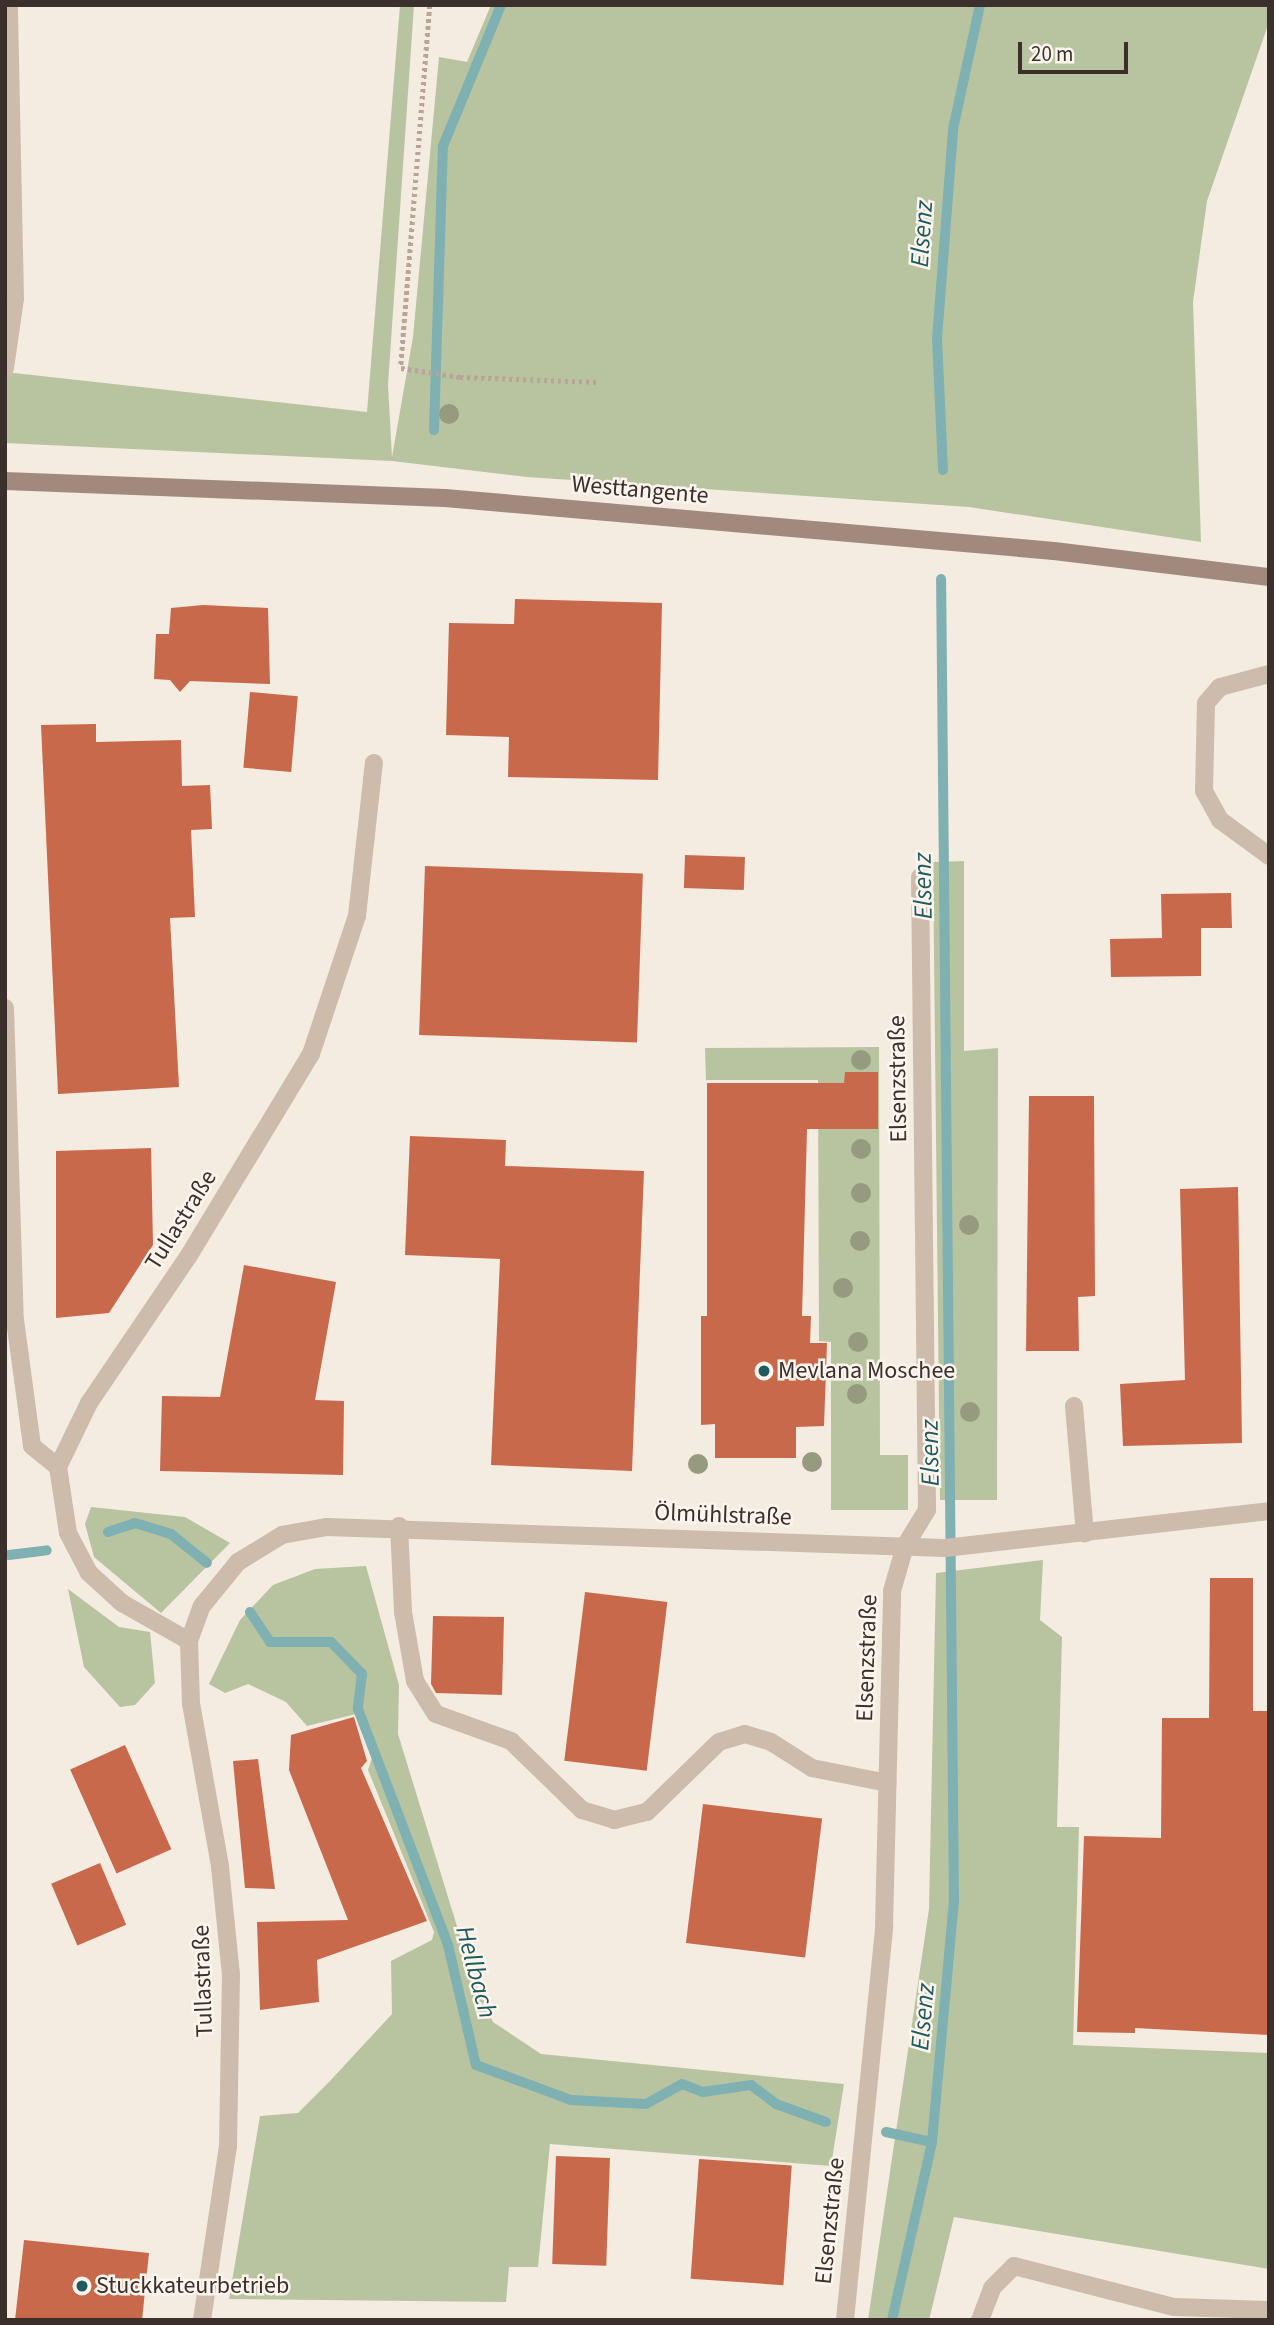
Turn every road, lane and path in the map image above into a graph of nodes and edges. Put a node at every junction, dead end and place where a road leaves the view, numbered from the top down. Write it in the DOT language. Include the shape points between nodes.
graph roads {
  1 [pos="9,5"];
  2 [pos="429,5"];
  3 [pos="5,368"];
  4 [pos="599,382"];
  5 [pos="5,481"];
  6 [pos="1269,578"];
  7 [pos="1269,674"];
  8 [pos="374,764"];
  9 [pos="1269,856"];
  10 [pos="920,877"];
  11 [pos="5,1008"];
  12 [pos="1074,1406"];
  13 [pos="58,1467"];
  14 [pos="1269,1511"];
  15 [pos="399,1526"];
  16 [pos="1085,1534"];
  17 [pos="905,1546"];
  18 [pos="202,1606"];
  19 [pos="189,1641"];
  20 [pos="888,1783"];
  21 [pos="1269,2310"];
  22 [pos="202,2320"];
  23 [pos="845,2320"];
  24 [pos="979,2320"];
  1 -- 3 [label="street" via="15,299"];
  2 -- 4 [label="path" via="401,368 460,377"];
  5 -- 6 [label="main road, Westtangente" via="444,498 1054,551"];
  7 -- 9 [label="street" via="1220,687 1206,704 1204,791 1220,820"];
  8 -- 13 [label="street, Tullastraße" via="357,916 311,1054 188,1257 89,1403"];
  10 -- 17 [label="street, Elsenzstraße" via="927,1510"];
  11 -- 13 [label="street" via="15,1320 32,1446"];
  12 -- 16 [label="street"];
  13 -- 19 [label="street" via="68,1533 89,1573 122,1603"];
  14 -- 16 [label="street, Ölmühlstraße"];
  15 -- 17 [label="street, Ölmühlstraße"];
  15 -- 18 [label="street, Ölmühlstraße" via="327,1527 282,1535 238,1562"];
  15 -- 20 [label="street" via="402,1612 415,1681 436,1714 511,1741 582,1810 614,1820 647,1812 719,1742 745,1734 771,1742 812,1768"];
  16 -- 17 [label="street, Ölmühlstraße" via="1008,1544"];
  17 -- 20 [label="street, Elsenzstraße" via="892,1591"];
  18 -- 19 [label="street, Tullastraße"];
  19 -- 22 [label="street, Tullastraße" via="191,1704 220,1866 231,1975 228,2146"];
  20 -- 23 [label="street, Elsenzstraße" via="884,1926"];
  21 -- 24 [label="street" via="1174,2307 1014,2266 992,2288"];
}
